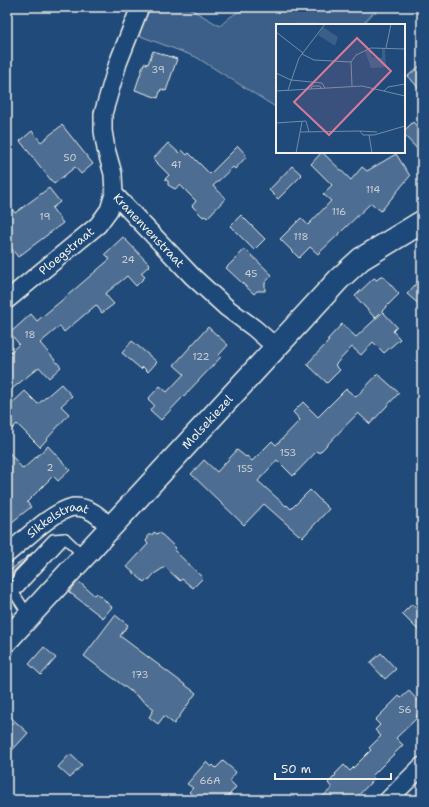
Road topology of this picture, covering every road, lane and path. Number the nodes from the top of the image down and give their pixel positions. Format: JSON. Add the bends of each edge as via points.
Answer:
{"nodes":[{"id":1,"x":140,"y":7,"type":"edge"},
{"id":2,"x":114,"y":194,"type":"junction"},
{"id":3,"x":422,"y":222,"type":"edge"},
{"id":4,"x":7,"y":300,"type":"edge"},
{"id":5,"x":276,"y":347,"type":"junction"},
{"id":6,"x":110,"y":528,"type":"junction"},
{"id":7,"x":7,"y":554,"type":"edge"},
{"id":8,"x":84,"y":556,"type":"junction"},
{"id":9,"x":29,"y":616,"type":"junction"},
{"id":10,"x":7,"y":640,"type":"edge"},
{"id":11,"x":422,"y":766,"type":"edge"},
{"id":12,"x":388,"y":800,"type":"edge"}],
"edges":[{"from":1,"to":2,"type":"street","name":"Kranenvenstraat","via":[[118,62],[103,114],[103,131],[113,174]]},
{"from":2,"to":4,"type":"street","name":"Ploegstraat","via":[[109,210],[98,225]]},
{"from":2,"to":5,"type":"street","name":"Kranenvenstraat","via":[[192,276]]},
{"from":3,"to":5,"type":"main road","name":"Molsekiezel","via":[[361,259]]},
{"from":5,"to":6,"type":"main road","name":"Molsekiezel"},
{"from":6,"to":7,"type":"street","name":"Sikkelstraat","via":[[88,510],[74,507],[47,521]]},
{"from":6,"to":8,"type":"main road","name":"Molsekiezel"},
{"from":8,"to":9,"type":"main road","name":"Molsekiezel"},
{"from":8,"to":9,"type":"lane","via":[[65,538],[53,539],[19,575],[14,593]]},
{"from":9,"to":10,"type":"main road","name":"Molsekiezel"},
{"from":11,"to":12,"type":"street"}]}
